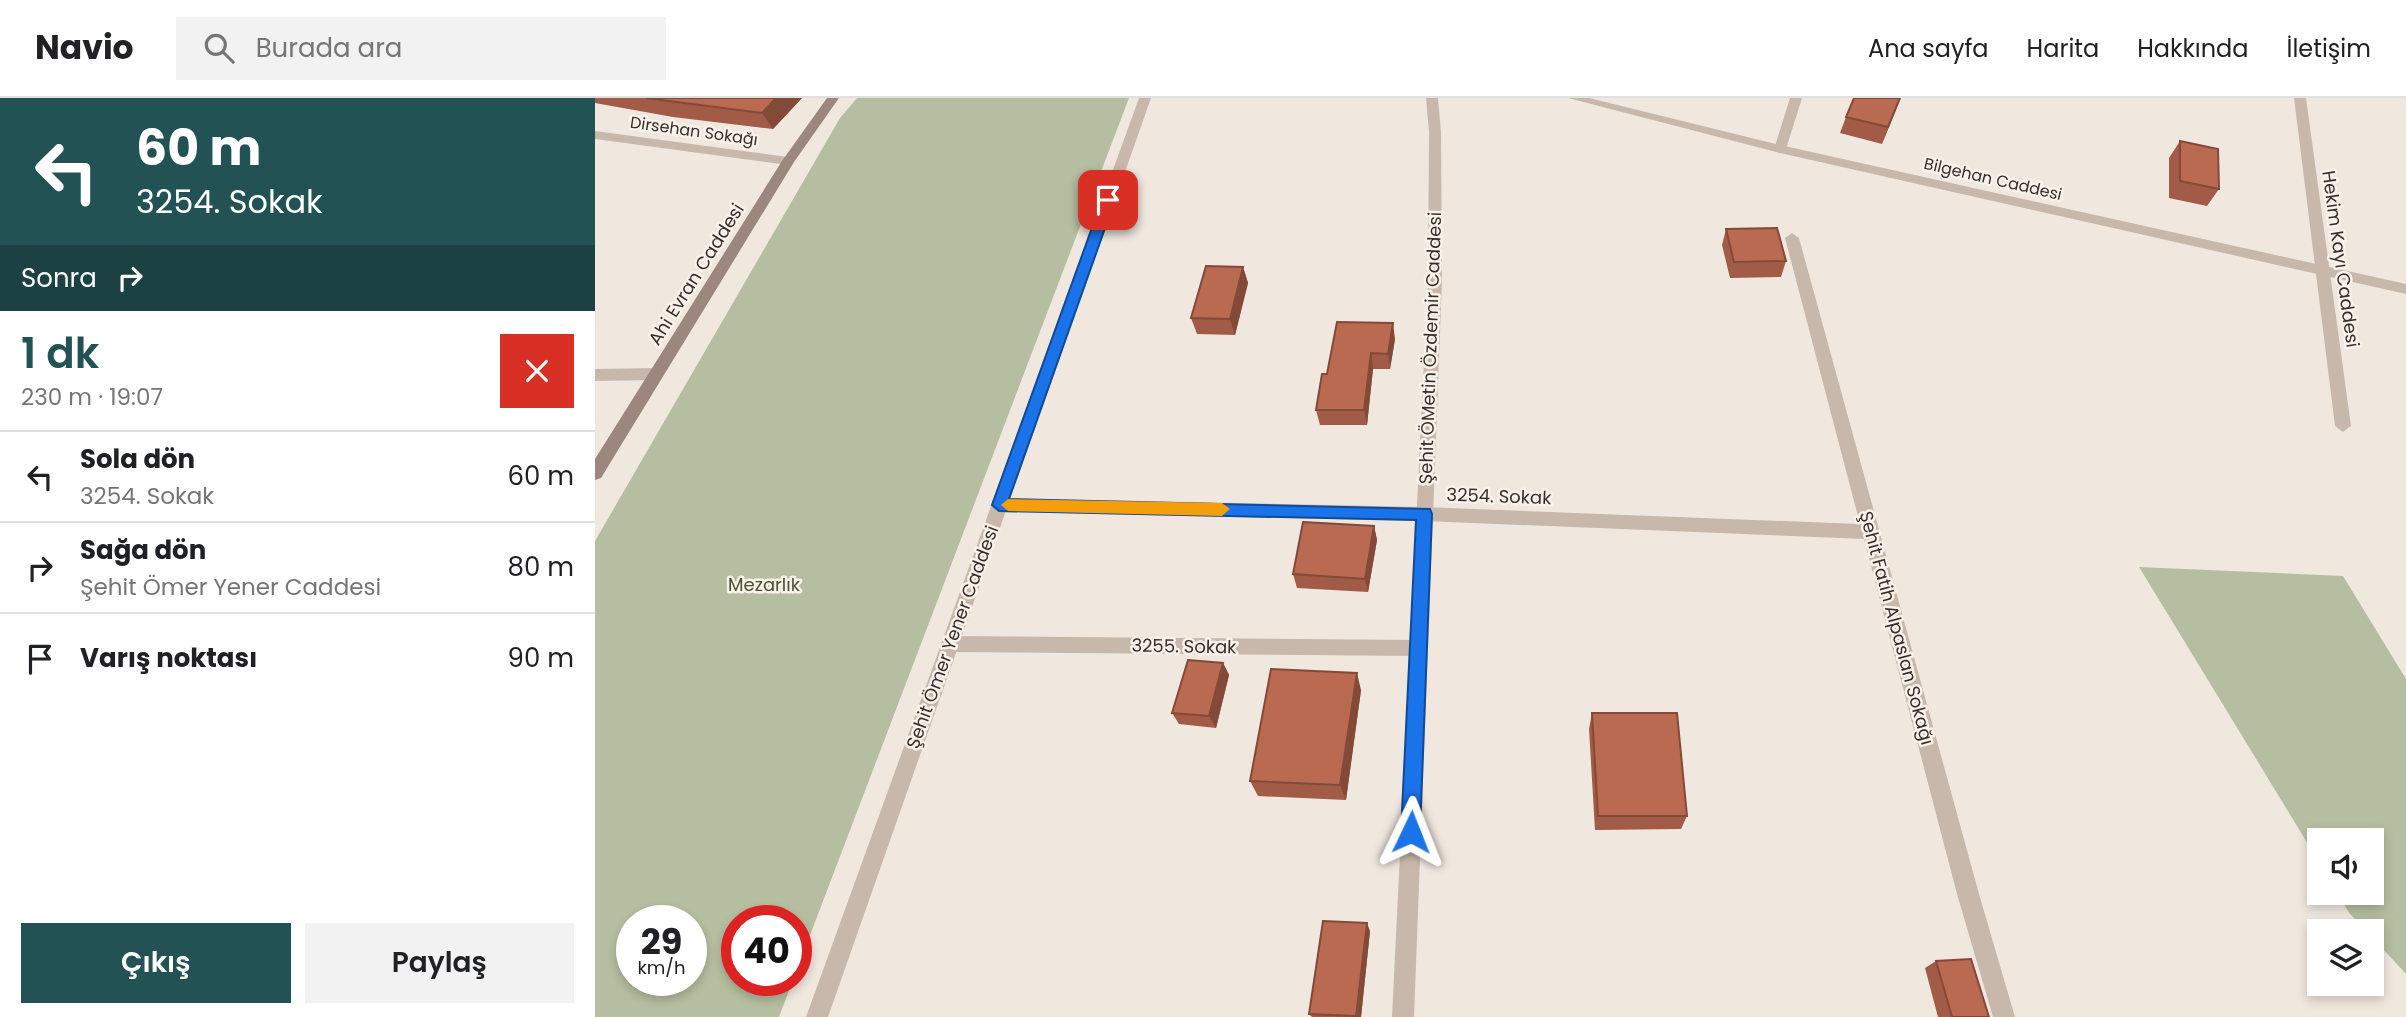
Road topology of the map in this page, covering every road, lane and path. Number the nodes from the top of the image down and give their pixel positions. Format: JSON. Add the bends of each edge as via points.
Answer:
{"nodes":[{"id":1,"x":833,"y":98,"type":"edge"},
{"id":2,"x":1145,"y":98,"type":"edge"},
{"id":3,"x":1432,"y":98,"type":"edge"},
{"id":4,"x":1574,"y":98,"type":"edge"},
{"id":5,"x":1795,"y":98,"type":"edge"},
{"id":6,"x":2300,"y":98,"type":"edge"},
{"id":7,"x":595,"y":135,"type":"edge"},
{"id":8,"x":1780,"y":149,"type":"junction"},
{"id":9,"x":788,"y":161,"type":"junction"},
{"id":10,"x":1792,"y":238,"type":"dead end"},
{"id":11,"x":2323,"y":272,"type":"junction"},
{"id":12,"x":2406,"y":289,"type":"edge"},
{"id":13,"x":656,"y":374,"type":"junction"},
{"id":14,"x":595,"y":375,"type":"edge"},
{"id":15,"x":2343,"y":426,"type":"dead end"},
{"id":16,"x":595,"y":473,"type":"edge"},
{"id":17,"x":999,"y":505,"type":"junction"},
{"id":18,"x":1424,"y":514,"type":"junction"},
{"id":19,"x":1871,"y":533,"type":"junction"},
{"id":20,"x":950,"y":644,"type":"junction"},
{"id":21,"x":1418,"y":648,"type":"junction"},
{"id":22,"x":817,"y":1017,"type":"edge"},
{"id":23,"x":1402,"y":1017,"type":"edge"},
{"id":24,"x":2004,"y":1017,"type":"edge"}],
"edges":[{"from":1,"to":9,"type":"main road","name":"Ahi Evran Caddesi"},
{"from":2,"to":17,"type":"street","name":"Şehit Ömer Yener Caddesi"},
{"from":3,"to":18,"type":"street","name":"Şehit ÖMetin Özdemir Caddesi","via":[[1435,280]]},
{"from":4,"to":8,"type":"street","name":"Bilgehan Caddesi"},
{"from":5,"to":8,"type":"street"},
{"from":6,"to":11,"type":"street","name":"Hekim Kayı Caddesi"},
{"from":7,"to":9,"type":"street","name":"Dirsehan Sokağı"},
{"from":8,"to":11,"type":"street","name":"Bilgehan Caddesi"},
{"from":9,"to":13,"type":"main road","name":"Ahi Evran Caddesi"},
{"from":10,"to":19,"type":"street","name":"Şehit Fatih Alpaslan Sokağı"},
{"from":11,"to":12,"type":"street","name":"Bilgehan Caddesi"},
{"from":11,"to":15,"type":"street","name":"Hekim Kayı Caddesi"},
{"from":13,"to":14,"type":"street"},
{"from":13,"to":16,"type":"main road","name":"Ahi Evran Caddesi"},
{"from":17,"to":18,"type":"street","name":"3254. Sokak"},
{"from":17,"to":20,"type":"street","name":"Şehit Ömer Yener Caddesi"},
{"from":18,"to":19,"type":"street","name":"3254. Sokak"},
{"from":18,"to":21,"type":"street","name":"Şehit ÖMetin Özdemir Caddesi"},
{"from":19,"to":24,"type":"street","name":"Şehit Fatih Alpaslan Sokağı"},
{"from":20,"to":21,"type":"street","name":"3255. Sokak"},
{"from":20,"to":22,"type":"street","name":"Şehit Ömer Yener Caddesi"},
{"from":21,"to":23,"type":"street","name":"Şehit ÖMetin Özdemir Caddesi"}]}
